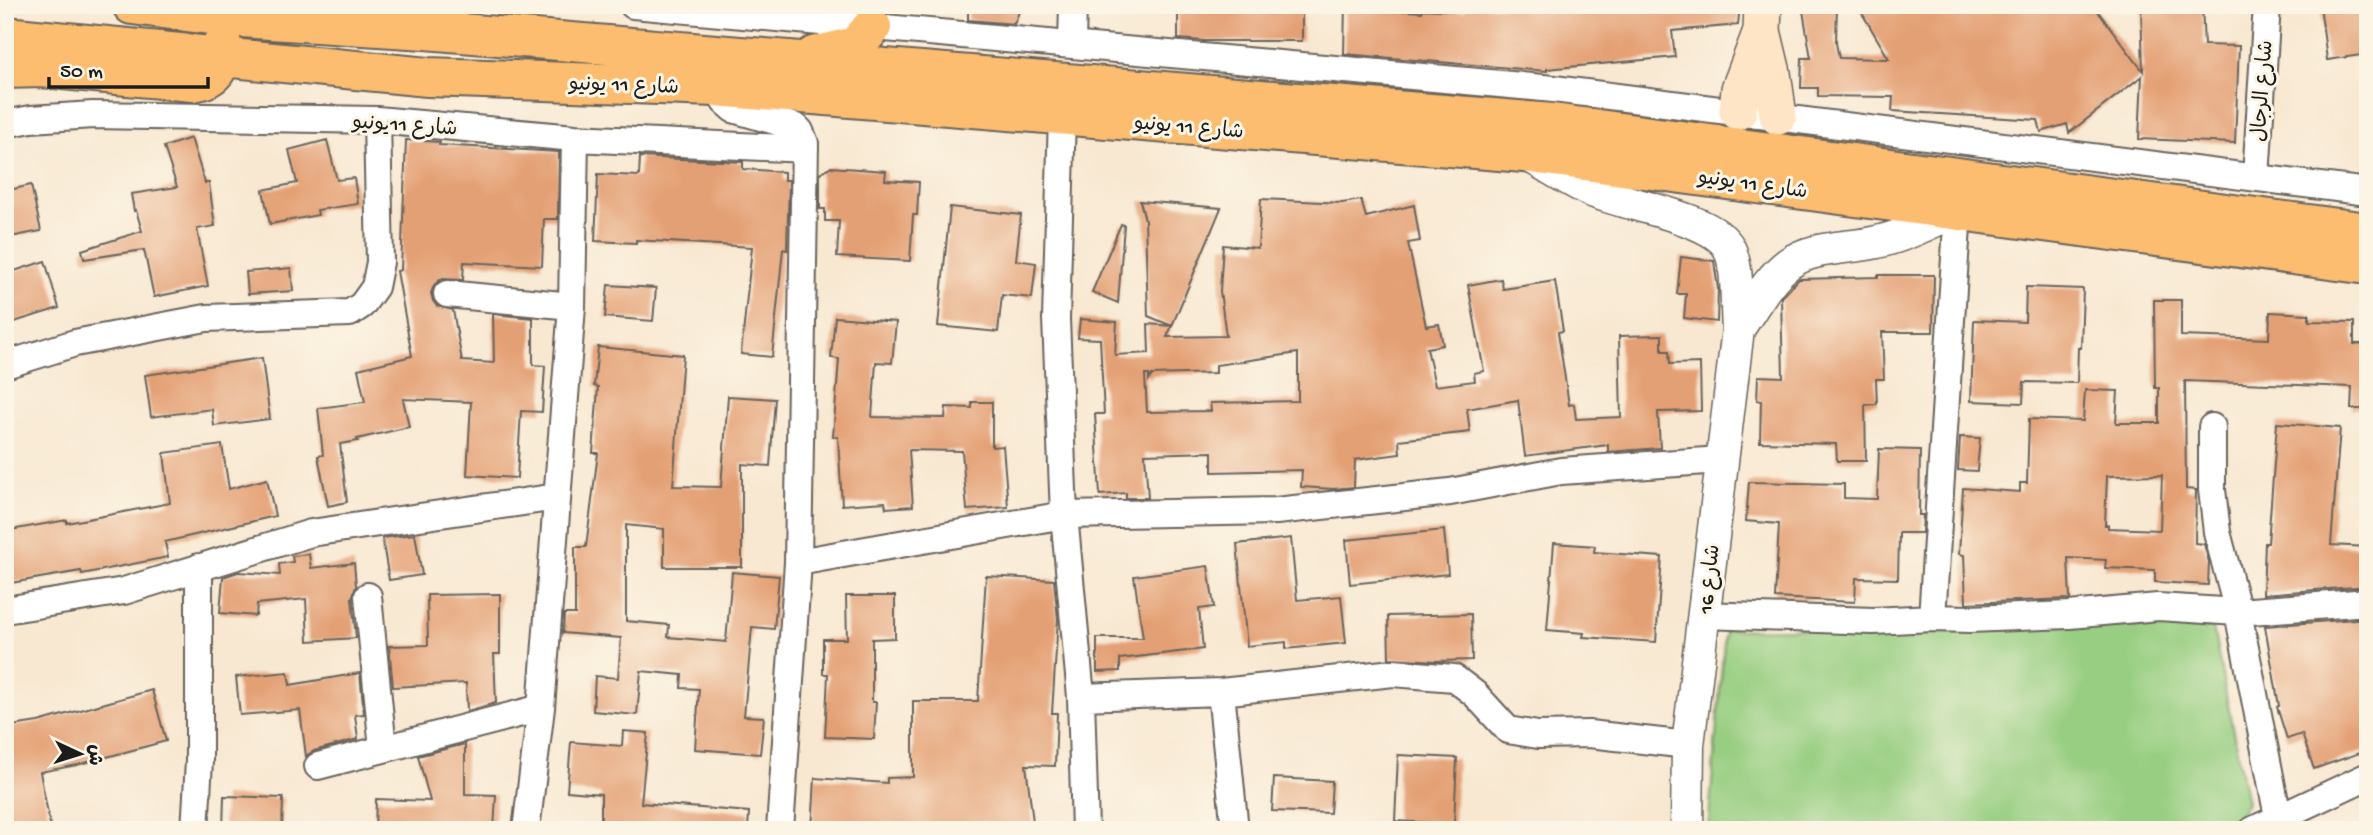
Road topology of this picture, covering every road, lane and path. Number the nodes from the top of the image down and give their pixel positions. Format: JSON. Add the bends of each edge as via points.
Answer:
{"nodes":[{"id":1,"x":132,"y":5,"type":"edge"},
{"id":2,"x":347,"y":5,"type":"edge"},
{"id":3,"x":633,"y":5,"type":"edge"},
{"id":4,"x":1073,"y":5,"type":"edge"},
{"id":5,"x":2267,"y":5,"type":"edge"},
{"id":6,"x":225,"y":11,"type":"edge"},
{"id":7,"x":1762,"y":18,"type":"edge"},
{"id":8,"x":872,"y":27,"type":"junction"},
{"id":9,"x":425,"y":30,"type":"junction"},
{"id":10,"x":5,"y":36,"type":"edge"},
{"id":11,"x":1072,"y":44,"type":"junction"},
{"id":12,"x":221,"y":57,"type":"junction"},
{"id":13,"x":794,"y":60,"type":"junction"},
{"id":14,"x":5,"y":69,"type":"edge"},
{"id":15,"x":716,"y":88,"type":"junction"},
{"id":16,"x":1738,"y":111,"type":"junction"},
{"id":17,"x":1062,"y":116,"type":"junction"},
{"id":18,"x":1778,"y":116,"type":"junction"},
{"id":19,"x":377,"y":120,"type":"junction"},
{"id":20,"x":5,"y":124,"type":"edge"},
{"id":21,"x":575,"y":138,"type":"junction"},
{"id":22,"x":804,"y":149,"type":"junction"},
{"id":23,"x":1524,"y":153,"type":"junction"},
{"id":24,"x":2256,"y":177,"type":"junction"},
{"id":25,"x":2368,"y":192,"type":"edge"},
{"id":26,"x":1958,"y":210,"type":"junction"},
{"id":27,"x":2368,"y":232,"type":"edge"},
{"id":28,"x":2368,"y":265,"type":"edge"},
{"id":29,"x":447,"y":294,"type":"dead end"},
{"id":30,"x":572,"y":306,"type":"junction"},
{"id":31,"x":1738,"y":329,"type":"junction"},
{"id":32,"x":5,"y":365,"type":"edge"},
{"id":33,"x":2212,"y":427,"type":"dead end"},
{"id":34,"x":1721,"y":460,"type":"junction"},
{"id":35,"x":557,"y":497,"type":"junction"},
{"id":36,"x":1064,"y":515,"type":"junction"},
{"id":37,"x":798,"y":562,"type":"junction"},
{"id":38,"x":199,"y":567,"type":"junction"},
{"id":39,"x":368,"y":596,"type":"dead end"},
{"id":40,"x":2368,"y":602,"type":"edge"},
{"id":41,"x":5,"y":610,"type":"edge"},
{"id":42,"x":2238,"y":612,"type":"junction"},
{"id":43,"x":1704,"y":615,"type":"junction"},
{"id":44,"x":1932,"y":618,"type":"junction"},
{"id":45,"x":1221,"y":692,"type":"junction"},
{"id":46,"x":1081,"y":697,"type":"junction"},
{"id":47,"x":541,"y":708,"type":"junction"},
{"id":48,"x":1688,"y":745,"type":"junction"},
{"id":49,"x":383,"y":749,"type":"junction"},
{"id":50,"x":318,"y":766,"type":"dead end"},
{"id":51,"x":2368,"y":776,"type":"edge"},
{"id":52,"x":2278,"y":817,"type":"junction"},
{"id":53,"x":195,"y":830,"type":"edge"},
{"id":54,"x":526,"y":830,"type":"edge"},
{"id":55,"x":780,"y":830,"type":"edge"},
{"id":56,"x":1085,"y":830,"type":"edge"},
{"id":57,"x":1235,"y":830,"type":"edge"},
{"id":58,"x":1687,"y":830,"type":"edge"},
{"id":59,"x":2253,"y":830,"type":"edge"}],
"edges":[{"from":1,"to":6,"type":"highway","name":"شارع 11 يونيو"},
{"from":2,"to":9,"type":"highway"},
{"from":3,"to":8,"type":"street"},
{"from":4,"to":11,"type":"street"},
{"from":5,"to":24,"type":"street","name":"شارع الرجال"},
{"from":6,"to":9,"type":"highway","name":"شارع 11 يونيو"},
{"from":6,"to":12,"type":"highway"},
{"from":7,"to":16,"type":"main road","via":[[1740,89]]},
{"from":7,"to":18,"type":"main road"},
{"from":8,"to":11,"type":"street"},
{"from":8,"to":13,"type":"highway","via":[[856,46]]},
{"from":9,"to":13,"type":"highway","name":"شارع 11 يونيو"},
{"from":10,"to":12,"type":"highway","name":"شارع 11 يونيو"},
{"from":11,"to":16,"type":"street"},
{"from":12,"to":14,"type":"highway","via":[[213,74],[193,82]]},
{"from":12,"to":15,"type":"highway","name":"شارع 11 يونيو","via":[[428,77]]},
{"from":13,"to":27,"type":"highway","name":"شارع 11 يونيو","via":[[1553,123]]},
{"from":15,"to":17,"type":"highway","name":"شارع 11 يونيو"},
{"from":15,"to":22,"type":"street","via":[[733,109],[796,127],[803,136]]},
{"from":16,"to":18,"type":"street"},
{"from":17,"to":23,"type":"highway","name":"شارع 11 يونيو"},
{"from":17,"to":36,"type":"street","via":[[1056,319]]},
{"from":18,"to":24,"type":"street"},
{"from":19,"to":20,"type":"street","name":"شارع 11يونيو","via":[[93,116]]},
{"from":19,"to":21,"type":"street","name":"شارع 11يونيو"},
{"from":19,"to":32,"type":"street","via":[[380,261],[375,287],[350,313],[205,318],[75,343]]},
{"from":21,"to":22,"type":"street","name":"شارع 11يونيو"},
{"from":21,"to":30,"type":"street"},
{"from":22,"to":37,"type":"street"},
{"from":23,"to":26,"type":"highway","name":"شارع 11 يونيو"},
{"from":23,"to":31,"type":"street","name":"شارع 16","via":[[1591,190],[1697,223],[1717,236],[1734,261]]},
{"from":24,"to":25,"type":"street"},
{"from":26,"to":28,"type":"highway","name":"شارع 11 يونيو"},
{"from":26,"to":31,"type":"street","via":[[1904,234],[1803,256],[1775,278]]},
{"from":26,"to":44,"type":"street"},
{"from":29,"to":30,"type":"street"},
{"from":30,"to":35,"type":"street"},
{"from":31,"to":34,"type":"street","name":"شارع 16"},
{"from":33,"to":42,"type":"street","via":[[2217,533]]},
{"from":34,"to":36,"type":"street","via":[[1561,471],[1450,492],[1276,511]]},
{"from":34,"to":43,"type":"street","name":"شارع 16"},
{"from":35,"to":38,"type":"street","via":[[310,533]]},
{"from":35,"to":47,"type":"street"},
{"from":36,"to":37,"type":"street"},
{"from":36,"to":46,"type":"street"},
{"from":37,"to":55,"type":"street"},
{"from":38,"to":41,"type":"street","via":[[124,591]]},
{"from":38,"to":53,"type":"street"},
{"from":39,"to":49,"type":"street"},
{"from":40,"to":42,"type":"street"},
{"from":42,"to":44,"type":"street","via":[[2158,607],[1970,620]]},
{"from":42,"to":52,"type":"street"},
{"from":43,"to":44,"type":"street","via":[[1873,621]]},
{"from":43,"to":48,"type":"street","name":"شارع 16"},
{"from":45,"to":46,"type":"street"},
{"from":45,"to":48,"type":"street","via":[[1393,673],[1454,678],[1508,730]]},
{"from":45,"to":57,"type":"street"},
{"from":46,"to":56,"type":"street"},
{"from":47,"to":49,"type":"street"},
{"from":47,"to":54,"type":"street"},
{"from":48,"to":58,"type":"street","name":"شارع 16"},
{"from":49,"to":50,"type":"street"},
{"from":51,"to":52,"type":"street"},
{"from":52,"to":59,"type":"street"}]}
